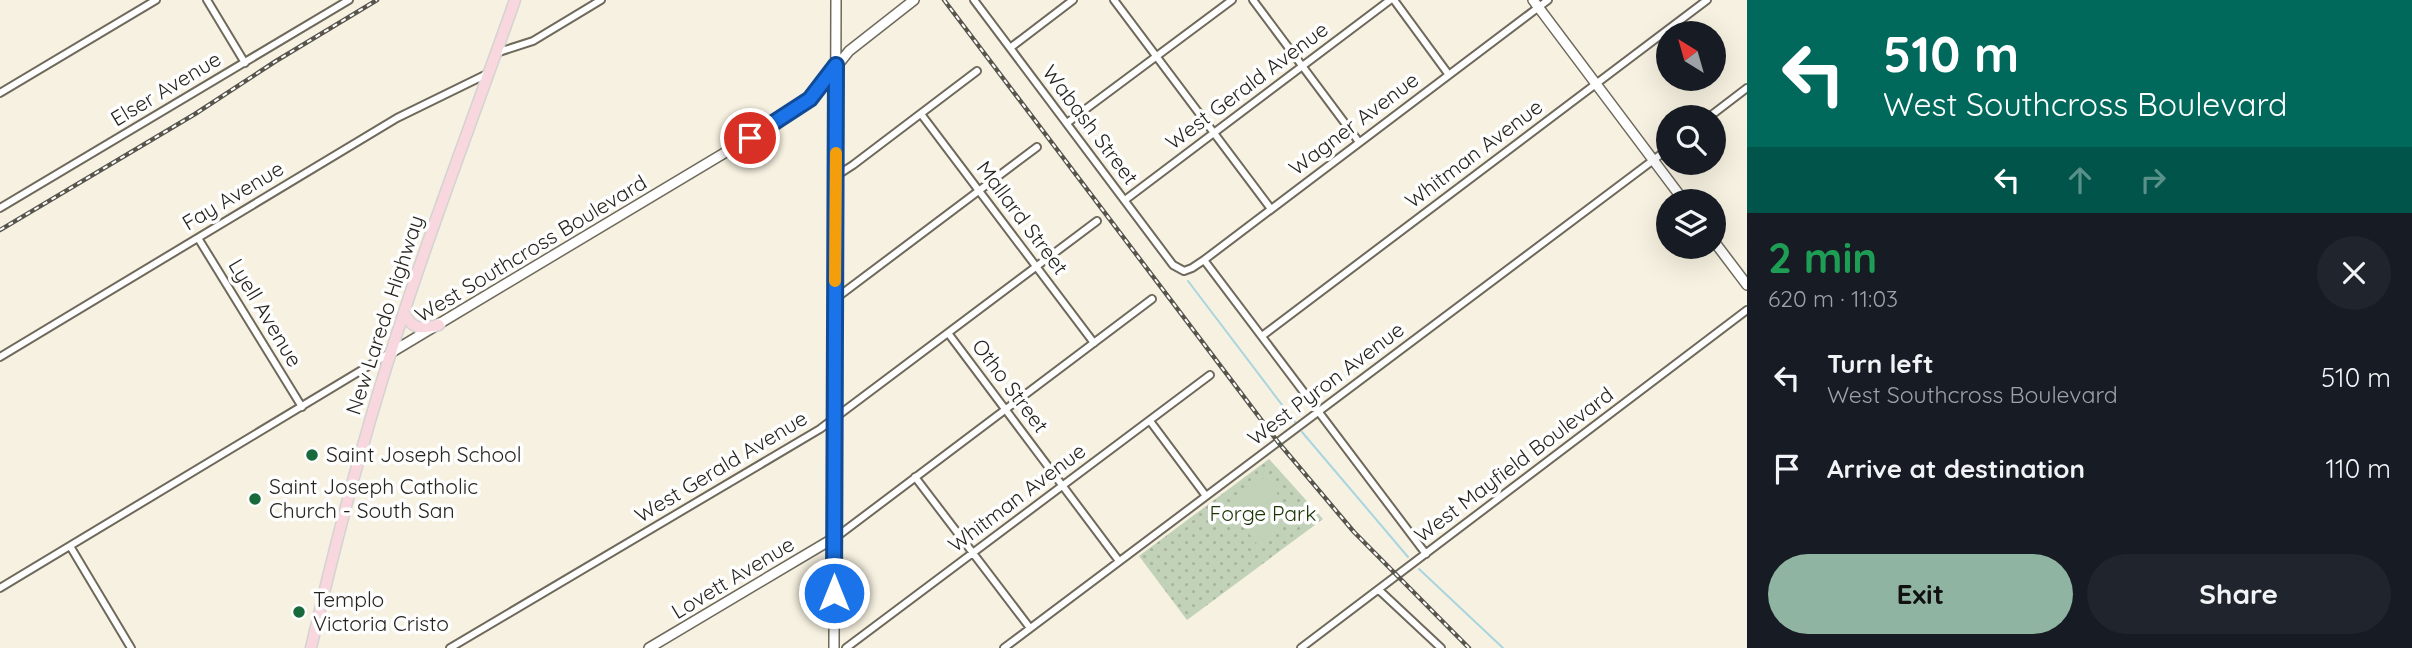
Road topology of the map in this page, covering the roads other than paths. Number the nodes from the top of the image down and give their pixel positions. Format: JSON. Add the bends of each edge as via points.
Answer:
{"nodes":[{"id":1,"x":156,"y":0,"type":"edge"},
{"id":2,"x":207,"y":0,"type":"edge"},
{"id":3,"x":349,"y":0,"type":"edge"},
{"id":4,"x":515,"y":0,"type":"edge"},
{"id":5,"x":601,"y":0,"type":"edge"},
{"id":6,"x":836,"y":0,"type":"edge"},
{"id":7,"x":914,"y":0,"type":"edge"},
{"id":8,"x":974,"y":0,"type":"edge"},
{"id":9,"x":1073,"y":0,"type":"edge"},
{"id":10,"x":1114,"y":0,"type":"edge"},
{"id":11,"x":1232,"y":0,"type":"edge"},
{"id":12,"x":1253,"y":0,"type":"edge"},
{"id":13,"x":1392,"y":0,"type":"edge"},
{"id":14,"x":1548,"y":0,"type":"edge"},
{"id":15,"x":1707,"y":0,"type":"edge"},
{"id":16,"x":1535,"y":4,"type":"edge"},
{"id":17,"x":1010,"y":48,"type":"junction"},
{"id":18,"x":496,"y":53,"type":"junction"},
{"id":19,"x":1156,"y":57,"type":"junction"},
{"id":20,"x":244,"y":63,"type":"junction"},
{"id":21,"x":836,"y":65,"type":"junction"},
{"id":22,"x":1303,"y":66,"type":"junction"},
{"id":23,"x":977,"y":71,"type":"dead end"},
{"id":24,"x":489,"y":73,"type":"junction"},
{"id":25,"x":1449,"y":75,"type":"junction"},
{"id":26,"x":1596,"y":84,"type":"junction"},
{"id":27,"x":1747,"y":88,"type":"edge"},
{"id":28,"x":0,"y":93,"type":"edge"},
{"id":29,"x":1725,"y":105,"type":"edge"},
{"id":30,"x":921,"y":114,"type":"junction"},
{"id":31,"x":1067,"y":123,"type":"junction"},
{"id":32,"x":1214,"y":133,"type":"junction"},
{"id":33,"x":1359,"y":142,"type":"junction"},
{"id":34,"x":1037,"y":147,"type":"dead end"},
{"id":35,"x":1656,"y":158,"type":"edge"},
{"id":36,"x":1653,"y":160,"type":"junction"},
{"id":37,"x":836,"y":176,"type":"junction"},
{"id":38,"x":1675,"y":189,"type":"edge"},
{"id":39,"x":979,"y":190,"type":"junction"},
{"id":40,"x":1125,"y":200,"type":"junction"},
{"id":41,"x":0,"y":208,"type":"edge"},
{"id":42,"x":1271,"y":209,"type":"junction"},
{"id":43,"x":1097,"y":221,"type":"dead end"},
{"id":44,"x":198,"y":237,"type":"junction"},
{"id":45,"x":1726,"y":257,"type":"edge"},
{"id":46,"x":1204,"y":260,"type":"junction"},
{"id":47,"x":1037,"y":267,"type":"junction"},
{"id":48,"x":1180,"y":271,"type":"joint"},
{"id":49,"x":1747,"y":285,"type":"edge"},
{"id":50,"x":835,"y":299,"type":"junction"},
{"id":51,"x":1152,"y":299,"type":"dead end"},
{"id":52,"x":1747,"y":310,"type":"edge"},
{"id":53,"x":405,"y":314,"type":"junction"},
{"id":54,"x":439,"y":325,"type":"junction"},
{"id":55,"x":948,"y":333,"type":"junction"},
{"id":56,"x":1262,"y":336,"type":"junction"},
{"id":57,"x":1094,"y":343,"type":"junction"},
{"id":58,"x":392,"y":352,"type":"junction"},
{"id":59,"x":0,"y":357,"type":"edge"},
{"id":60,"x":1210,"y":375,"type":"dead end"},
{"id":61,"x":302,"y":407,"type":"junction"},
{"id":62,"x":1005,"y":409,"type":"junction"},
{"id":63,"x":1318,"y":411,"type":"junction"},
{"id":64,"x":835,"y":418,"type":"junction"},
{"id":65,"x":1150,"y":421,"type":"junction"},
{"id":66,"x":915,"y":477,"type":"junction"},
{"id":67,"x":1063,"y":486,"type":"junction"},
{"id":68,"x":1206,"y":496,"type":"junction"},
{"id":69,"x":834,"y":538,"type":"junction"},
{"id":70,"x":70,"y":546,"type":"junction"},
{"id":71,"x":974,"y":553,"type":"junction"},
{"id":72,"x":1426,"y":554,"type":"junction"},
{"id":73,"x":1119,"y":561,"type":"junction"},
{"id":74,"x":0,"y":588,"type":"edge"},
{"id":75,"x":1379,"y":590,"type":"junction"},
{"id":76,"x":1030,"y":628,"type":"junction"},
{"id":77,"x":131,"y":648,"type":"edge"},
{"id":78,"x":311,"y":648,"type":"edge"},
{"id":79,"x":450,"y":648,"type":"edge"},
{"id":80,"x":649,"y":648,"type":"edge"},
{"id":81,"x":834,"y":648,"type":"edge"},
{"id":82,"x":846,"y":648,"type":"edge"},
{"id":83,"x":1004,"y":648,"type":"edge"},
{"id":84,"x":1301,"y":648,"type":"edge"},
{"id":85,"x":1441,"y":648,"type":"edge"}],
"edges":[{"from":1,"to":28,"type":"street"},
{"from":2,"to":20,"type":"street"},
{"from":3,"to":20,"type":"street","name":"Elser Avenue"},
{"from":4,"to":18,"type":"main road","name":"New Laredo Highway"},
{"from":5,"to":18,"type":"street","via":[[533,41]]},
{"from":6,"to":21,"type":"main road"},
{"from":7,"to":21,"type":"main road","name":"West Southcross Boulevard","via":[[864,37]]},
{"from":8,"to":17,"type":"street","name":"Wabash Street"},
{"from":9,"to":17,"type":"street"},
{"from":10,"to":19,"type":"street"},
{"from":11,"to":19,"type":"street"},
{"from":12,"to":22,"type":"street"},
{"from":13,"to":22,"type":"street","name":"West Gerald Avenue"},
{"from":13,"to":25,"type":"street"},
{"from":14,"to":16,"type":"street","name":"Wagner Avenue"},
{"from":15,"to":26,"type":"street","name":"Whitman Avenue"},
{"from":16,"to":25,"type":"street","name":"Wagner Avenue"},
{"from":16,"to":26,"type":"main road"},
{"from":17,"to":31,"type":"street","name":"Wabash Street"},
{"from":18,"to":24,"type":"main road","name":"New Laredo Highway"},
{"from":19,"to":31,"type":"street"},
{"from":19,"to":32,"type":"street"},
{"from":20,"to":41,"type":"street","name":"Elser Avenue"},
{"from":21,"to":37,"type":"main road"},
{"from":21,"to":54,"type":"main road","name":"West Southcross Boulevard","via":[[810,99],[788,116]]},
{"from":22,"to":32,"type":"street","name":"West Gerald Avenue"},
{"from":22,"to":33,"type":"street"},
{"from":23,"to":30,"type":"street"},
{"from":24,"to":44,"type":"street","name":"Fay Avenue","via":[[397,118]]},
{"from":24,"to":53,"type":"main road","name":"New Laredo Highway"},
{"from":25,"to":33,"type":"street","name":"Wagner Avenue"},
{"from":26,"to":36,"type":"main road"},
{"from":26,"to":56,"type":"street","name":"Whitman Avenue"},
{"from":27,"to":29,"type":"street"},
{"from":30,"to":37,"type":"street"},
{"from":30,"to":39,"type":"street","name":"Mallard Street"},
{"from":31,"to":40,"type":"street","name":"Wabash Street"},
{"from":32,"to":40,"type":"street","name":"West Gerald Avenue"},
{"from":32,"to":42,"type":"street"},
{"from":33,"to":42,"type":"street","name":"Wagner Avenue"},
{"from":34,"to":39,"type":"street"},
{"from":35,"to":36,"type":"street","name":"West Pyron Avenue"},
{"from":36,"to":38,"type":"main road"},
{"from":36,"to":63,"type":"street","name":"West Pyron Avenue"},
{"from":37,"to":50,"type":"main road"},
{"from":39,"to":47,"type":"street","name":"Mallard Street"},
{"from":39,"to":50,"type":"street"},
{"from":40,"to":48,"type":"street","name":"Wabash Street"},
{"from":42,"to":46,"type":"street","name":"Wagner Avenue"},
{"from":43,"to":47,"type":"street","name":"West Gerald Avenue"},
{"from":44,"to":59,"type":"street","name":"Fay Avenue"},
{"from":44,"to":61,"type":"street","name":"Lyell Avenue"},
{"from":45,"to":49,"type":"main road"},
{"from":46,"to":48,"type":"street","name":"Wagner Avenue"},
{"from":46,"to":56,"type":"street"},
{"from":47,"to":55,"type":"street","name":"West Gerald Avenue"},
{"from":47,"to":57,"type":"street","name":"Mallard Street"},
{"from":50,"to":64,"type":"main road"},
{"from":51,"to":57,"type":"street"},
{"from":52,"to":72,"type":"street","name":"West Mayfield Boulevard"},
{"from":53,"to":54,"type":"main road","via":[[416,328]]},
{"from":53,"to":58,"type":"main road","name":"New Laredo Highway"},
{"from":54,"to":58,"type":"main road","name":"West Southcross Boulevard"},
{"from":55,"to":62,"type":"street","name":"Otho Street"},
{"from":55,"to":64,"type":"street","name":"West Gerald Avenue"},
{"from":56,"to":63,"type":"street"},
{"from":57,"to":62,"type":"street"},
{"from":58,"to":61,"type":"street","name":"West Southcross Boulevard"},
{"from":58,"to":78,"type":"main road","name":"New Laredo Highway","via":[[359,459]]},
{"from":60,"to":65,"type":"street","name":"Whitman Avenue"},
{"from":61,"to":70,"type":"street","name":"West Southcross Boulevard"},
{"from":62,"to":66,"type":"street"},
{"from":62,"to":67,"type":"street","name":"Otho Street"},
{"from":63,"to":68,"type":"street","name":"West Pyron Avenue"},
{"from":63,"to":72,"type":"street"},
{"from":64,"to":69,"type":"main road"},
{"from":64,"to":79,"type":"street","name":"West Gerald Avenue"},
{"from":65,"to":67,"type":"street","name":"Whitman Avenue"},
{"from":65,"to":68,"type":"street"},
{"from":66,"to":69,"type":"street"},
{"from":66,"to":71,"type":"street"},
{"from":67,"to":71,"type":"street","name":"Whitman Avenue"},
{"from":67,"to":73,"type":"street","name":"Otho Street"},
{"from":68,"to":73,"type":"street","name":"West Pyron Avenue"},
{"from":69,"to":80,"type":"main road","name":"Lovett Avenue"},
{"from":69,"to":81,"type":"main road"},
{"from":70,"to":74,"type":"street","name":"West Southcross Boulevard"},
{"from":70,"to":77,"type":"street"},
{"from":71,"to":76,"type":"street"},
{"from":71,"to":82,"type":"street","name":"Whitman Avenue"},
{"from":72,"to":75,"type":"street","name":"West Mayfield Boulevard"},
{"from":73,"to":76,"type":"street","name":"West Pyron Avenue"},
{"from":75,"to":84,"type":"street","name":"West Mayfield Boulevard"},
{"from":75,"to":85,"type":"street"},
{"from":76,"to":83,"type":"street","name":"West Pyron Avenue"}]}
